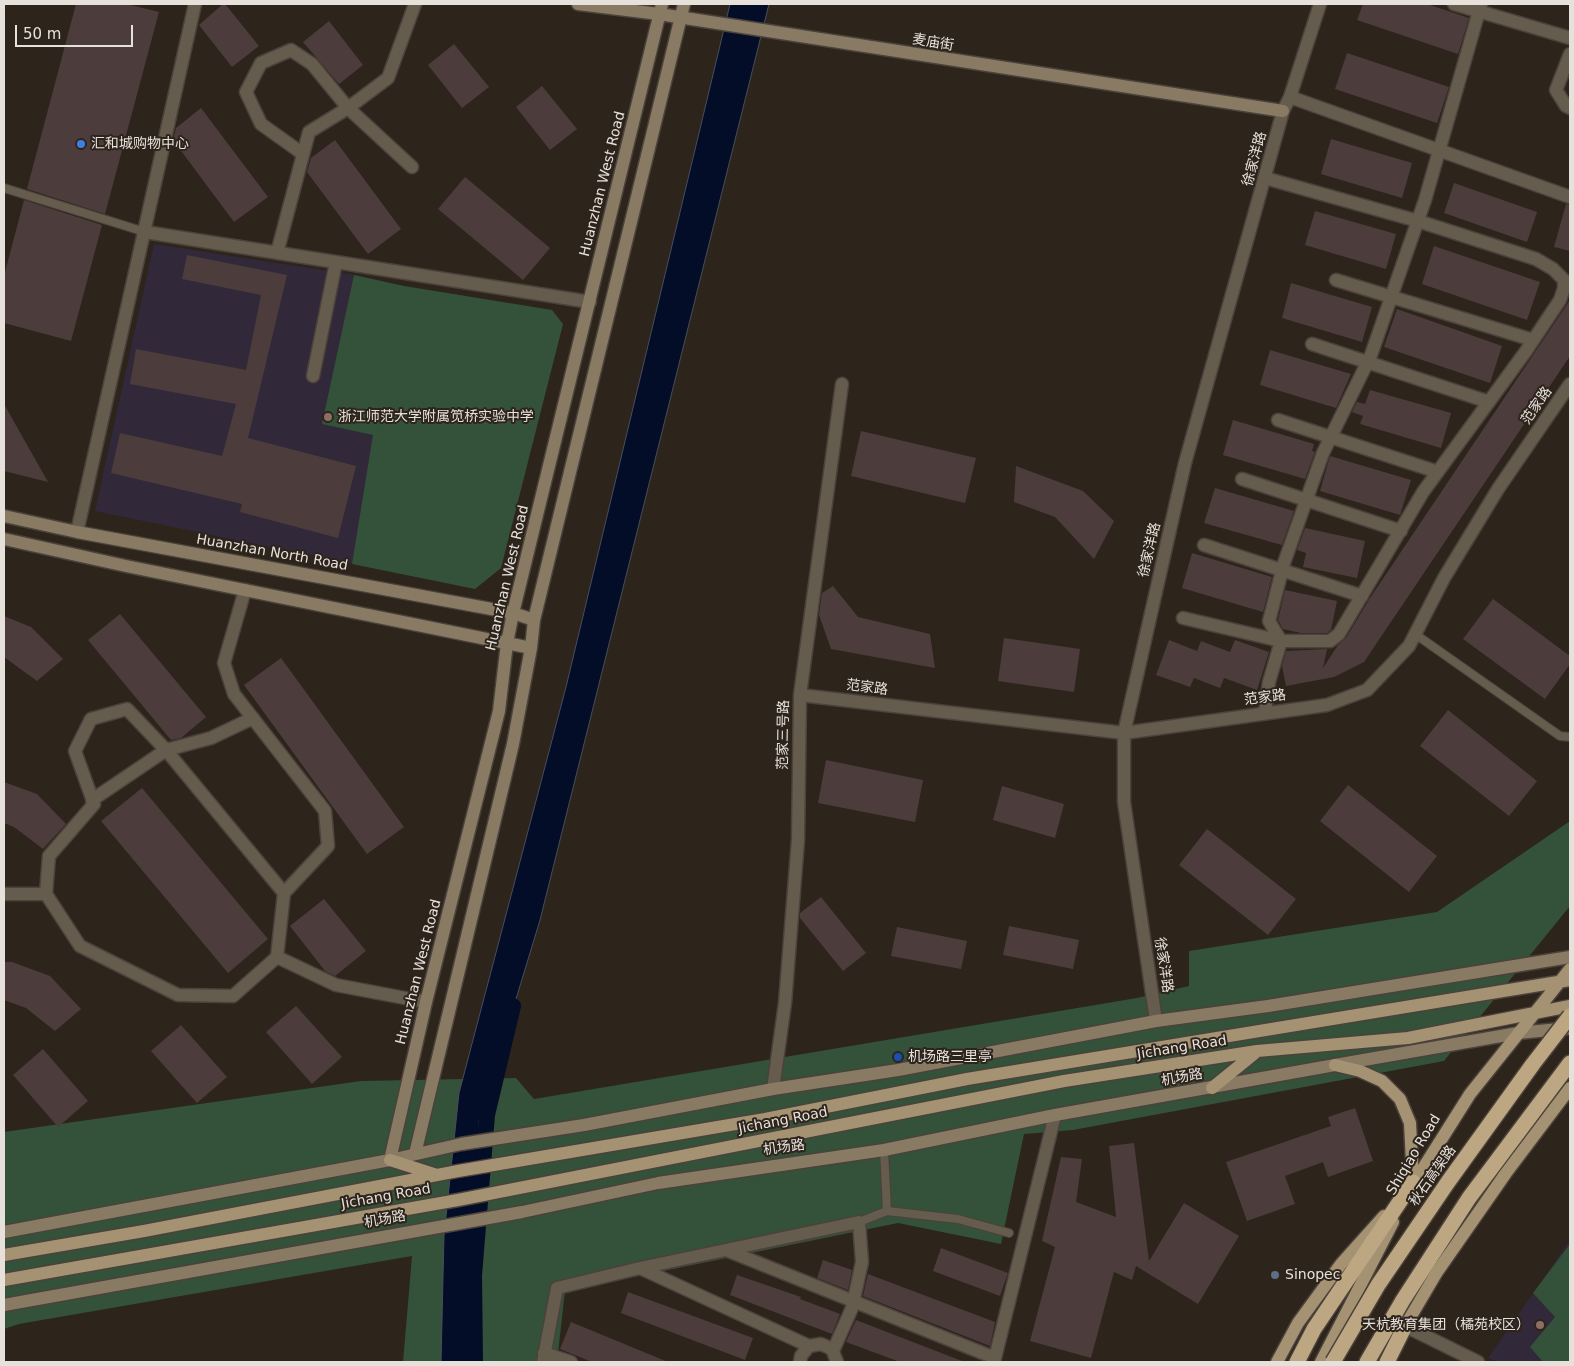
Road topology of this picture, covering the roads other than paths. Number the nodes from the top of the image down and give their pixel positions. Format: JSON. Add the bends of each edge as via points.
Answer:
{"nodes":[{"id":1,"x":195,"y":4,"type":"edge"},
{"id":2,"x":415,"y":4,"type":"edge"},
{"id":3,"x":578,"y":4,"type":"edge"},
{"id":4,"x":684,"y":4,"type":"edge"},
{"id":5,"x":1320,"y":4,"type":"edge"},
{"id":6,"x":1454,"y":4,"type":"edge"},
{"id":7,"x":1480,"y":7,"type":"edge"},
{"id":8,"x":661,"y":9,"type":"edge"},
{"id":9,"x":680,"y":18,"type":"junction"},
{"id":10,"x":1570,"y":38,"type":"edge"},
{"id":11,"x":1570,"y":54,"type":"edge"},
{"id":12,"x":1290,"y":96,"type":"junction"},
{"id":13,"x":348,"y":108,"type":"junction"},
{"id":14,"x":1570,"y":108,"type":"edge"},
{"id":15,"x":1283,"y":111,"type":"junction"},
{"id":16,"x":1439,"y":150,"type":"junction"},
{"id":17,"x":303,"y":154,"type":"junction"},
{"id":18,"x":412,"y":167,"type":"dead end"},
{"id":19,"x":1266,"y":178,"type":"junction"},
{"id":20,"x":4,"y":188,"type":"edge"},
{"id":21,"x":1570,"y":197,"type":"edge"},
{"id":22,"x":1418,"y":221,"type":"junction"},
{"id":23,"x":145,"y":232,"type":"junction"},
{"id":24,"x":277,"y":253,"type":"junction"},
{"id":25,"x":336,"y":262,"type":"junction"},
{"id":26,"x":1336,"y":280,"type":"dead end"},
{"id":27,"x":1391,"y":297,"type":"junction"},
{"id":28,"x":590,"y":302,"type":"junction"},
{"id":29,"x":1533,"y":340,"type":"junction"},
{"id":30,"x":1312,"y":344,"type":"dead end"},
{"id":31,"x":1368,"y":362,"type":"junction"},
{"id":32,"x":314,"y":376,"type":"dead end"},
{"id":33,"x":842,"y":384,"type":"dead end"},
{"id":34,"x":1570,"y":384,"type":"edge"},
{"id":35,"x":1489,"y":402,"type":"junction"},
{"id":36,"x":1278,"y":420,"type":"dead end"},
{"id":37,"x":1331,"y":437,"type":"junction"},
{"id":38,"x":1438,"y":472,"type":"junction"},
{"id":39,"x":1242,"y":479,"type":"dead end"},
{"id":40,"x":1306,"y":500,"type":"junction"},
{"id":41,"x":4,"y":516,"type":"edge"},
{"id":42,"x":1400,"y":531,"type":"junction"},
{"id":43,"x":78,"y":532,"type":"junction"},
{"id":44,"x":4,"y":539,"type":"edge"},
{"id":45,"x":1204,"y":545,"type":"dead end"},
{"id":46,"x":1282,"y":570,"type":"junction"},
{"id":47,"x":245,"y":590,"type":"junction"},
{"id":48,"x":1362,"y":596,"type":"junction"},
{"id":49,"x":513,"y":613,"type":"junction"},
{"id":50,"x":1183,"y":618,"type":"dead end"},
{"id":51,"x":534,"y":620,"type":"junction"},
{"id":52,"x":1415,"y":634,"type":"junction"},
{"id":53,"x":1281,"y":641,"type":"junction"},
{"id":54,"x":507,"y":643,"type":"junction"},
{"id":55,"x":531,"y":648,"type":"junction"},
{"id":56,"x":800,"y":695,"type":"junction"},
{"id":57,"x":1265,"y":712,"type":"junction"},
{"id":58,"x":253,"y":718,"type":"junction"},
{"id":59,"x":1124,"y":733,"type":"junction"},
{"id":60,"x":1570,"y":737,"type":"edge"},
{"id":61,"x":166,"y":750,"type":"junction"},
{"id":62,"x":92,"y":800,"type":"junction"},
{"id":63,"x":284,"y":893,"type":"junction"},
{"id":64,"x":4,"y":894,"type":"edge"},
{"id":65,"x":46,"y":894,"type":"junction"},
{"id":66,"x":277,"y":957,"type":"junction"},
{"id":67,"x":1570,"y":957,"type":"edge"},
{"id":68,"x":1570,"y":969,"type":"edge"},
{"id":69,"x":1565,"y":980,"type":"edge"},
{"id":70,"x":426,"y":1002,"type":"junction"},
{"id":71,"x":1570,"y":1006,"type":"edge"},
{"id":72,"x":1534,"y":1013,"type":"junction"},
{"id":73,"x":1570,"y":1016,"type":"edge"},
{"id":74,"x":1156,"y":1021,"type":"junction"},
{"id":75,"x":1570,"y":1028,"type":"edge"},
{"id":76,"x":1518,"y":1033,"type":"junction"},
{"id":77,"x":1257,"y":1052,"type":"junction"},
{"id":78,"x":1570,"y":1063,"type":"edge"},
{"id":79,"x":1335,"y":1065,"type":"junction"},
{"id":80,"x":1212,"y":1088,"type":"junction"},
{"id":81,"x":1570,"y":1088,"type":"edge"},
{"id":82,"x":773,"y":1089,"type":"junction"},
{"id":83,"x":1055,"y":1115,"type":"junction"},
{"id":84,"x":884,"y":1150,"type":"junction"},
{"id":85,"x":415,"y":1154,"type":"junction"},
{"id":86,"x":390,"y":1160,"type":"junction"},
{"id":87,"x":439,"y":1176,"type":"junction"},
{"id":88,"x":1413,"y":1182,"type":"junction"},
{"id":89,"x":887,"y":1211,"type":"junction"},
{"id":90,"x":859,"y":1222,"type":"junction"},
{"id":91,"x":4,"y":1232,"type":"edge"},
{"id":92,"x":1008,"y":1233,"type":"dead end"},
{"id":93,"x":726,"y":1250,"type":"junction"},
{"id":94,"x":4,"y":1254,"type":"edge"},
{"id":95,"x":640,"y":1268,"type":"junction"},
{"id":96,"x":4,"y":1280,"type":"edge"},
{"id":97,"x":853,"y":1301,"type":"junction"},
{"id":98,"x":4,"y":1305,"type":"edge"},
{"id":99,"x":1404,"y":1326,"type":"junction"},
{"id":100,"x":809,"y":1346,"type":"junction"},
{"id":101,"x":544,"y":1358,"type":"edge"},
{"id":102,"x":838,"y":1359,"type":"edge"},
{"id":103,"x":994,"y":1360,"type":"edge"},
{"id":104,"x":571,"y":1362,"type":"edge"},
{"id":105,"x":800,"y":1362,"type":"edge"},
{"id":106,"x":1277,"y":1362,"type":"edge"},
{"id":107,"x":1297,"y":1362,"type":"edge"},
{"id":108,"x":1320,"y":1362,"type":"edge"},
{"id":109,"x":1333,"y":1362,"type":"edge"},
{"id":110,"x":1366,"y":1362,"type":"edge"},
{"id":111,"x":1386,"y":1362,"type":"edge"},
{"id":112,"x":1478,"y":1362,"type":"edge"}],
"edges":[{"from":1,"to":23,"type":"street"},
{"from":2,"to":13,"type":"street","via":[[388,78]]},
{"from":3,"to":8,"type":"main road","name":"麦庙街"},
{"from":4,"to":9,"type":"main road"},
{"from":5,"to":12,"type":"street","name":"徐家洋路"},
{"from":6,"to":7,"type":"street"},
{"from":7,"to":10,"type":"street"},
{"from":7,"to":16,"type":"street"},
{"from":8,"to":9,"type":"main road","name":"麦庙街"},
{"from":8,"to":28,"type":"main road","name":"Huanzhan West Road"},
{"from":9,"to":15,"type":"main road","name":"麦庙街"},
{"from":9,"to":51,"type":"main road"},
{"from":11,"to":14,"type":"street","via":[[1556,90]]},
{"from":12,"to":15,"type":"street","name":"徐家洋路"},
{"from":12,"to":16,"type":"street"},
{"from":13,"to":17,"type":"street","via":[[309,132]]},
{"from":13,"to":17,"type":"street","via":[[312,64],[291,50],[261,63],[246,92],[260,124]]},
{"from":13,"to":18,"type":"street"},
{"from":15,"to":19,"type":"street","name":"徐家洋路"},
{"from":16,"to":21,"type":"street"},
{"from":16,"to":22,"type":"street"},
{"from":17,"to":24,"type":"street"},
{"from":19,"to":22,"type":"street"},
{"from":19,"to":59,"type":"street","name":"徐家洋路","via":[[1184,463]]},
{"from":20,"to":23,"type":"lane"},
{"from":22,"to":27,"type":"street"},
{"from":22,"to":29,"type":"street","via":[[1536,260],[1553,269],[1564,280],[1560,300]]},
{"from":23,"to":24,"type":"street"},
{"from":23,"to":43,"type":"street"},
{"from":24,"to":25,"type":"street"},
{"from":25,"to":28,"type":"street"},
{"from":25,"to":32,"type":"street"},
{"from":26,"to":27,"type":"street"},
{"from":27,"to":29,"type":"street"},
{"from":27,"to":31,"type":"street"},
{"from":28,"to":49,"type":"main road","name":"Huanzhan West Road"},
{"from":29,"to":35,"type":"street"},
{"from":30,"to":31,"type":"street"},
{"from":31,"to":35,"type":"street"},
{"from":31,"to":37,"type":"street"},
{"from":33,"to":56,"type":"street","name":"范家三号路"},
{"from":34,"to":52,"type":"street","name":"范家路","via":[[1498,489],[1444,578]]},
{"from":35,"to":38,"type":"street"},
{"from":36,"to":37,"type":"street"},
{"from":37,"to":38,"type":"street"},
{"from":37,"to":40,"type":"street"},
{"from":38,"to":42,"type":"street"},
{"from":39,"to":40,"type":"street"},
{"from":40,"to":42,"type":"street"},
{"from":40,"to":46,"type":"street"},
{"from":41,"to":43,"type":"main road","name":"Huanzhan North Road"},
{"from":42,"to":48,"type":"street"},
{"from":43,"to":49,"type":"main road","name":"Huanzhan North Road"},
{"from":44,"to":47,"type":"main road"},
{"from":45,"to":46,"type":"street"},
{"from":46,"to":48,"type":"street"},
{"from":46,"to":53,"type":"street","via":[[1269,621]]},
{"from":47,"to":54,"type":"main road"},
{"from":47,"to":58,"type":"street","via":[[224,663],[234,694]]},
{"from":48,"to":53,"type":"street","via":[[1340,634],[1330,641]]},
{"from":49,"to":51,"type":"main road","name":"Huanzhan North Road"},
{"from":49,"to":54,"type":"main road","name":"Huanzhan West Road"},
{"from":50,"to":53,"type":"street"},
{"from":51,"to":55,"type":"main road"},
{"from":52,"to":57,"type":"street","name":"范家路","via":[[1409,646],[1367,690],[1327,705]]},
{"from":52,"to":60,"type":"lane","via":[[1560,736]]},
{"from":53,"to":57,"type":"street","via":[[1268,682]]},
{"from":54,"to":55,"type":"main road"},
{"from":54,"to":70,"type":"main road","name":"Huanzhan West Road","via":[[499,711]]},
{"from":55,"to":85,"type":"main road","via":[[513,744]]},
{"from":56,"to":59,"type":"street","name":"范家路"},
{"from":56,"to":82,"type":"street","name":"范家三号路","via":[[798,840],[785,1003]]},
{"from":57,"to":59,"type":"street","name":"范家路"},
{"from":58,"to":61,"type":"street","via":[[211,738]]},
{"from":58,"to":63,"type":"street","via":[[326,811],[328,846]]},
{"from":59,"to":74,"type":"street","name":"徐家洋路","via":[[1124,802]]},
{"from":61,"to":62,"type":"street"},
{"from":61,"to":62,"type":"street","via":[[128,709],[91,719],[75,751]]},
{"from":61,"to":63,"type":"street"},
{"from":62,"to":65,"type":"street","via":[[94,804],[49,856]]},
{"from":63,"to":66,"type":"street"},
{"from":64,"to":65,"type":"street"},
{"from":65,"to":66,"type":"street","via":[[80,946],[178,995],[232,996]]},
{"from":66,"to":70,"type":"street","via":[[336,984]]},
{"from":67,"to":74,"type":"main road"},
{"from":68,"to":69,"type":"main road","name":"Shiqiao Road"},
{"from":69,"to":72,"type":"main road","name":"Shiqiao Road"},
{"from":69,"to":87,"type":"main road","name":"Jichang Road","via":[[1164,1045]]},
{"from":70,"to":86,"type":"main road","name":"Huanzhan West Road"},
{"from":71,"to":72,"type":"main road","name":"Jichang Road"},
{"from":72,"to":76,"type":"main road","name":"Shiqiao Road"},
{"from":72,"to":77,"type":"main road","name":"Jichang Road","via":[[1408,1038]]},
{"from":73,"to":109,"type":"highway","name":"秋石高架路","bridge":true,"via":[[1448,1182],[1378,1285]]},
{"from":74,"to":82,"type":"main road","via":[[898,1070]]},
{"from":75,"to":76,"type":"main road","name":"机场路"},
{"from":76,"to":79,"type":"main road","name":"机场路"},
{"from":76,"to":88,"type":"main road","name":"Shiqiao Road","via":[[1470,1094]]},
{"from":77,"to":80,"type":"main road"},
{"from":77,"to":96,"type":"main road","name":"Jichang Road","via":[[1064,1081],[458,1200]]},
{"from":78,"to":110,"type":"highway","via":[[1469,1198]]},
{"from":79,"to":80,"type":"main road","name":"机场路"},
{"from":79,"to":88,"type":"main road","via":[[1382,1081],[1400,1099],[1410,1123]]},
{"from":80,"to":83,"type":"main road","name":"机场路"},
{"from":81,"to":99,"type":"main road","via":[[1506,1173]]},
{"from":82,"to":85,"type":"main road"},
{"from":83,"to":84,"type":"main road","name":"机场路"},
{"from":83,"to":103,"type":"street"},
{"from":84,"to":89,"type":"lane"},
{"from":84,"to":98,"type":"main road","name":"机场路","via":[[658,1183],[522,1212]]},
{"from":85,"to":86,"type":"main road"},
{"from":86,"to":87,"type":"main road"},
{"from":86,"to":91,"type":"main road"},
{"from":87,"to":94,"type":"main road","name":"Jichang Road"},
{"from":88,"to":106,"type":"main road","via":[[1341,1264],[1298,1323]]},
{"from":88,"to":107,"type":"highway","via":[[1314,1329]]},
{"from":88,"to":108,"type":"main road","name":"Shiqiao Road"},
{"from":89,"to":90,"type":"lane"},
{"from":89,"to":92,"type":"lane","via":[[958,1219]]},
{"from":90,"to":93,"type":"street"},
{"from":90,"to":97,"type":"street","via":[[862,1262]]},
{"from":93,"to":95,"type":"street"},
{"from":93,"to":97,"type":"street"},
{"from":95,"to":100,"type":"street"},
{"from":95,"to":101,"type":"street","via":[[557,1288]]},
{"from":97,"to":102,"type":"street"},
{"from":97,"to":103,"type":"street"},
{"from":99,"to":111,"type":"highway"},
{"from":99,"to":112,"type":"street"},
{"from":100,"to":102,"type":"street","via":[[821,1344]]},
{"from":100,"to":105,"type":"street"},
{"from":101,"to":104,"type":"street"}]}
